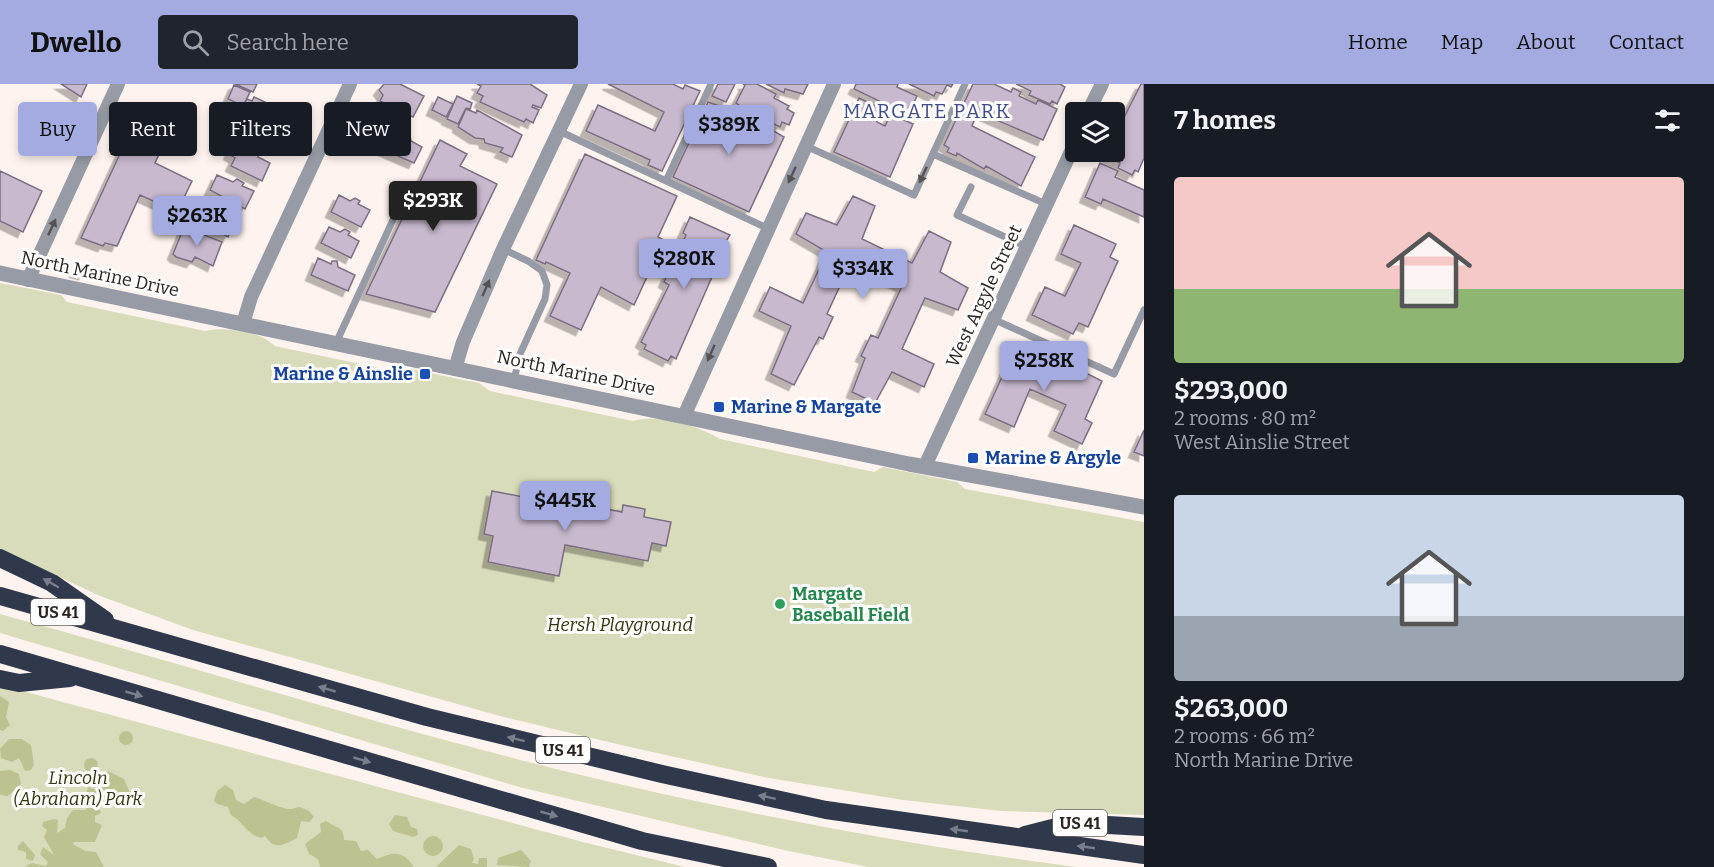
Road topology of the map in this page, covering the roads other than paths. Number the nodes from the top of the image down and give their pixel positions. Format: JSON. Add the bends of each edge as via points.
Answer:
{"nodes":[{"id":1,"x":118,"y":84,"type":"edge"},
{"id":2,"x":350,"y":84,"type":"edge"},
{"id":3,"x":580,"y":84,"type":"edge"},
{"id":4,"x":711,"y":84,"type":"edge"},
{"id":5,"x":834,"y":84,"type":"edge"},
{"id":6,"x":965,"y":84,"type":"edge"},
{"id":7,"x":1102,"y":84,"type":"edge"},
{"id":8,"x":1093,"y":102,"type":"edge"},
{"id":9,"x":559,"y":131,"type":"junction"},
{"id":10,"x":806,"y":146,"type":"junction"},
{"id":11,"x":933,"y":154,"type":"junction"},
{"id":12,"x":1066,"y":162,"type":"edge"},
{"id":13,"x":666,"y":181,"type":"junction"},
{"id":14,"x":971,"y":187,"type":"dead end"},
{"id":15,"x":1046,"y":204,"type":"junction"},
{"id":16,"x":393,"y":220,"type":"dead end"},
{"id":17,"x":767,"y":228,"type":"junction"},
{"id":18,"x":1027,"y":247,"type":"junction"},
{"id":19,"x":503,"y":249,"type":"junction"},
{"id":20,"x":0,"y":273,"type":"edge"},
{"id":21,"x":28,"y":280,"type":"junction"},
{"id":22,"x":1144,"y":310,"type":"edge"},
{"id":23,"x":993,"y":319,"type":"junction"},
{"id":24,"x":243,"y":324,"type":"junction"},
{"id":25,"x":336,"y":343,"type":"junction"},
{"id":26,"x":455,"y":369,"type":"junction"},
{"id":27,"x":514,"y":380,"type":"junction"},
{"id":28,"x":684,"y":416,"type":"junction"},
{"id":29,"x":925,"y":466,"type":"junction"},
{"id":30,"x":1144,"y":507,"type":"edge"},
{"id":31,"x":0,"y":558,"type":"edge"},
{"id":32,"x":0,"y":596,"type":"edge"},
{"id":33,"x":116,"y":628,"type":"junction"},
{"id":34,"x":0,"y":654,"type":"edge"},
{"id":35,"x":78,"y":677,"type":"junction"},
{"id":36,"x":0,"y":679,"type":"edge"},
{"id":37,"x":1144,"y":826,"type":"edge"},
{"id":38,"x":1017,"y":837,"type":"junction"},
{"id":39,"x":1144,"y":855,"type":"edge"},
{"id":40,"x":768,"y":867,"type":"edge"}],
"edges":[{"from":21,"to":1,"type":"street","one_way":true},
{"from":2,"to":24,"type":"street","via":[[251,297]]},
{"from":3,"to":9,"type":"street"},
{"from":4,"to":13,"type":"lane"},
{"from":5,"to":10,"type":"street"},
{"from":6,"to":11,"type":"lane"},
{"from":7,"to":8,"type":"street"},
{"from":9,"to":13,"type":"lane"},
{"from":9,"to":19,"type":"street"},
{"from":11,"to":10,"type":"lane","one_way":true,"via":[[914,195]]},
{"from":10,"to":17,"type":"street","one_way":true},
{"from":11,"to":15,"type":"lane"},
{"from":12,"to":15,"type":"street","name":"West Argyle Street"},
{"from":13,"to":17,"type":"lane"},
{"from":14,"to":18,"type":"lane","via":[[957,215]]},
{"from":15,"to":18,"type":"street","name":"West Argyle Street"},
{"from":16,"to":25,"type":"lane"},
{"from":17,"to":28,"type":"street","one_way":true},
{"from":18,"to":23,"type":"street","name":"West Argyle Street"},
{"from":26,"to":19,"type":"street","one_way":true},
{"from":19,"to":27,"type":"lane","via":[[542,271],[547,285]]},
{"from":20,"to":21,"type":"street","name":"North Marine Drive"},
{"from":21,"to":24,"type":"street","name":"North Marine Drive"},
{"from":22,"to":23,"type":"lane","via":[[1114,374]]},
{"from":23,"to":29,"type":"street","name":"West Argyle Street"},
{"from":24,"to":25,"type":"street","name":"North Marine Drive"},
{"from":25,"to":26,"type":"street","name":"North Marine Drive"},
{"from":26,"to":27,"type":"street","name":"North Marine Drive"},
{"from":27,"to":28,"type":"street","name":"North Marine Drive"},
{"from":28,"to":29,"type":"street","name":"North Marine Drive"},
{"from":29,"to":30,"type":"street","name":"North Marine Drive"},
{"from":33,"to":31,"type":"highway","one_way":true,"via":[[52,583]]},
{"from":32,"to":33,"type":"highway","number":"US 41"},
{"from":38,"to":33,"type":"highway","number":"US 41","one_way":true,"via":[[826,810],[662,774],[427,717]]},
{"from":34,"to":35,"type":"highway"},
{"from":35,"to":36,"type":"highway","via":[[19,683]]},
{"from":35,"to":40,"type":"highway","one_way":true,"via":[[642,841]]},
{"from":37,"to":38,"type":"highway","number":"US 41","via":[[1072,823]]},
{"from":39,"to":38,"type":"highway","one_way":true}]}
